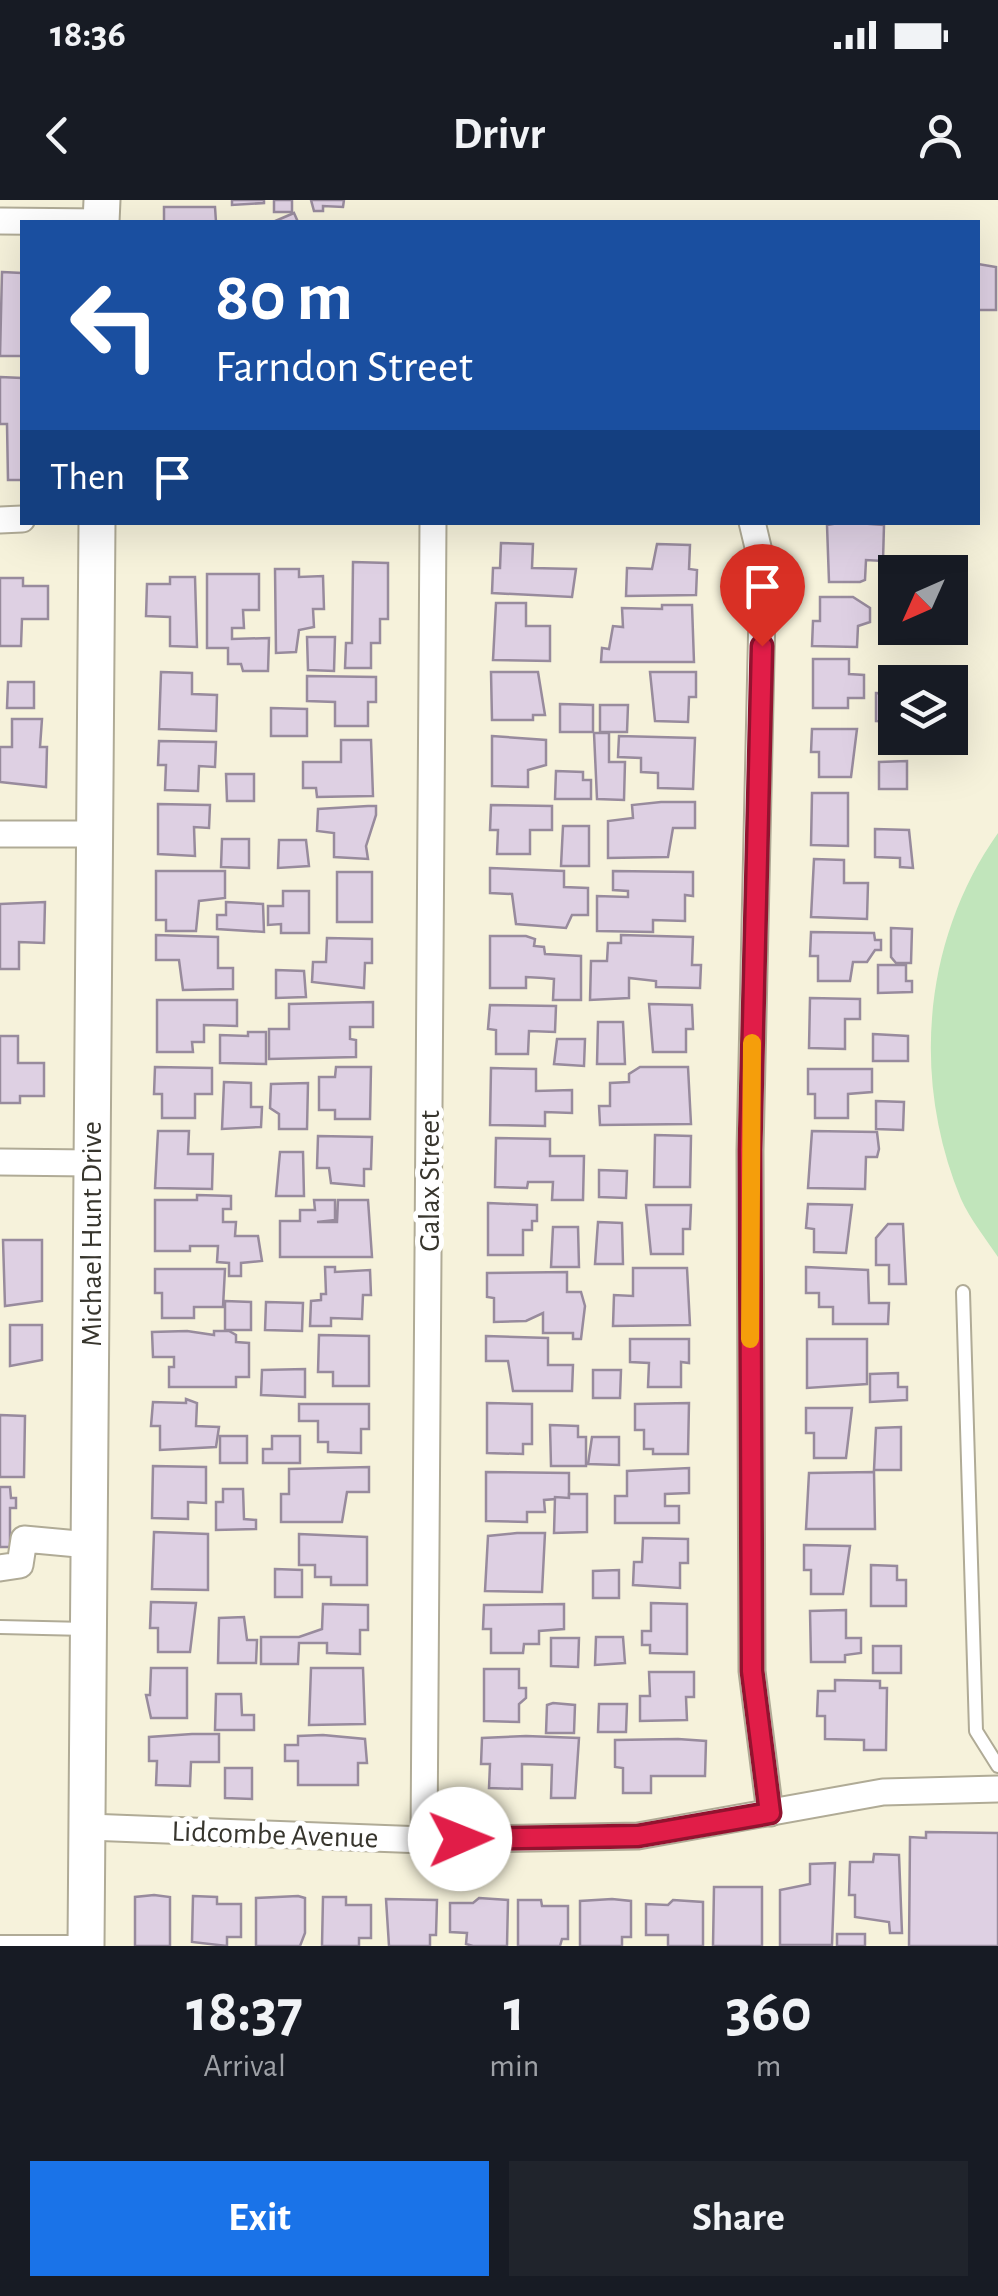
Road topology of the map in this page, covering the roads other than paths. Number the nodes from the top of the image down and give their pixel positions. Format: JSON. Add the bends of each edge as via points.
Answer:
{"nodes":[{"id":1,"x":96,"y":525,"type":"edge"},
{"id":2,"x":433,"y":525,"type":"edge"},
{"id":3,"x":753,"y":525,"type":"edge"},
{"id":4,"x":0,"y":834,"type":"edge"},
{"id":5,"x":92,"y":834,"type":"junction"},
{"id":6,"x":0,"y":1162,"type":"edge"},
{"id":7,"x":91,"y":1163,"type":"junction"},
{"id":8,"x":963,"y":1292,"type":"dead end"},
{"id":9,"x":89,"y":1545,"type":"junction"},
{"id":10,"x":0,"y":1568,"type":"edge"},
{"id":11,"x":0,"y":1627,"type":"edge"},
{"id":12,"x":89,"y":1629,"type":"junction"},
{"id":13,"x":998,"y":1766,"type":"edge"},
{"id":14,"x":998,"y":1789,"type":"edge"},
{"id":15,"x":770,"y":1813,"type":"junction"},
{"id":16,"x":88,"y":1826,"type":"junction"},
{"id":17,"x":424,"y":1840,"type":"junction"},
{"id":18,"x":0,"y":1942,"type":"edge"},
{"id":19,"x":86,"y":1944,"type":"edge"}],
"edges":[{"from":1,"to":5,"type":"street","name":"Michael Hunt Drive"},
{"from":2,"to":17,"type":"street","name":"Galax Street"},
{"from":3,"to":15,"type":"street","via":[[764,568],[750,1150],[752,1671]]},
{"from":4,"to":5,"type":"street"},
{"from":5,"to":7,"type":"street","name":"Michael Hunt Drive"},
{"from":6,"to":7,"type":"street"},
{"from":7,"to":9,"type":"street","name":"Michael Hunt Drive"},
{"from":8,"to":13,"type":"lane","via":[[976,1732]]},
{"from":9,"to":10,"type":"street","via":[[24,1538],[20,1565]]},
{"from":9,"to":12,"type":"street","name":"Michael Hunt Drive"},
{"from":11,"to":12,"type":"lane"},
{"from":12,"to":16,"type":"street","name":"Michael Hunt Drive"},
{"from":14,"to":15,"type":"street","name":"Lidcombe Avenue","via":[[882,1792]]},
{"from":15,"to":17,"type":"street","name":"Lidcombe Avenue","via":[[638,1836]]},
{"from":16,"to":17,"type":"street","name":"Lidcombe Avenue"},
{"from":16,"to":19,"type":"street","name":"Michael Hunt Drive"},
{"from":18,"to":19,"type":"lane"}]}
